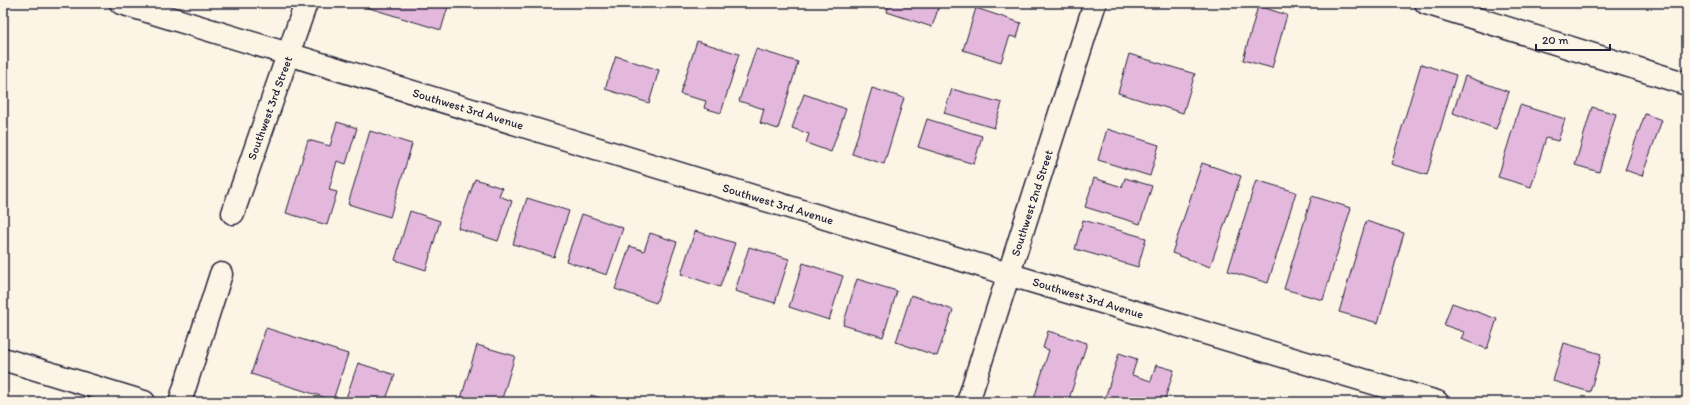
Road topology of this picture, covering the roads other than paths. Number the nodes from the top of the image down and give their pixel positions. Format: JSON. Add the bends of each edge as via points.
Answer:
{"nodes":[{"id":1,"x":121,"y":3,"type":"edge"},
{"id":2,"x":306,"y":3,"type":"edge"},
{"id":3,"x":1095,"y":3,"type":"edge"},
{"id":4,"x":1426,"y":3,"type":"edge"},
{"id":5,"x":289,"y":55,"type":"junction"},
{"id":6,"x":1687,"y":84,"type":"edge"},
{"id":7,"x":233,"y":213,"type":"dead end"},
{"id":8,"x":221,"y":274,"type":"dead end"},
{"id":9,"x":1009,"y":274,"type":"junction"},
{"id":10,"x":3,"y":359,"type":"edge"},
{"id":11,"x":144,"y":402,"type":"edge"},
{"id":12,"x":180,"y":402,"type":"edge"},
{"id":13,"x":968,"y":402,"type":"edge"},
{"id":14,"x":1437,"y":402,"type":"edge"}],
"edges":[{"from":1,"to":5,"type":"street","name":"Southwest 3rd Avenue"},
{"from":2,"to":5,"type":"street","name":"Southwest 3rd Street"},
{"from":3,"to":9,"type":"street","name":"Southwest 2nd Street"},
{"from":4,"to":6,"type":"street"},
{"from":5,"to":7,"type":"street","name":"Southwest 3rd Street"},
{"from":5,"to":9,"type":"street","name":"Southwest 3rd Avenue"},
{"from":8,"to":12,"type":"street"},
{"from":9,"to":13,"type":"street","name":"Southwest 2nd Street"},
{"from":9,"to":14,"type":"street","name":"Southwest 3rd Avenue"},
{"from":10,"to":11,"type":"street"}]}
